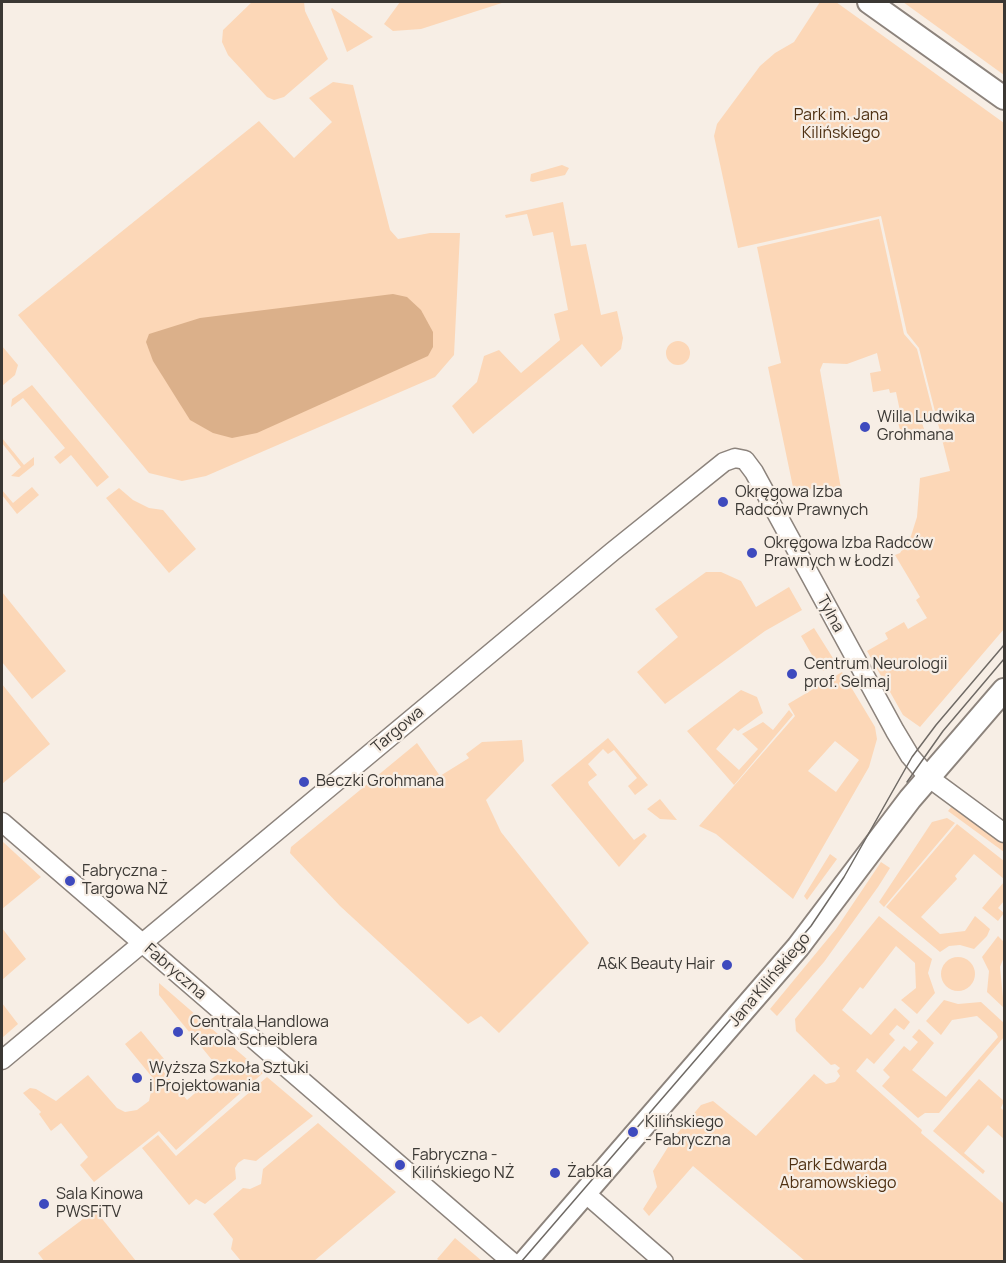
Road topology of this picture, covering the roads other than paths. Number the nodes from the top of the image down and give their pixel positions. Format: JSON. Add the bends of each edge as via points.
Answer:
{"nodes":[{"id":1,"x":869,"y":2,"type":"edge"},
{"id":2,"x":1005,"y":98,"type":"edge"},
{"id":3,"x":745,"y":460,"type":"joint"},
{"id":4,"x":1005,"y":690,"type":"edge"},
{"id":5,"x":928,"y":777,"type":"junction"},
{"id":6,"x":2,"y":822,"type":"edge"},
{"id":7,"x":1005,"y":833,"type":"edge"},
{"id":8,"x":141,"y":943,"type":"junction"},
{"id":9,"x":2,"y":1060,"type":"edge"},
{"id":10,"x":585,"y":1193,"type":"junction"},
{"id":11,"x":512,"y":1262,"type":"edge"},
{"id":12,"x":525,"y":1262,"type":"edge"},
{"id":13,"x":664,"y":1262,"type":"edge"}],
"edges":[{"from":1,"to":2,"type":"street"},
{"from":3,"to":5,"type":"street","name":"Tylna","via":[[895,731]]},
{"from":3,"to":8,"type":"street","name":"Targowa","via":[[724,462]]},
{"from":4,"to":5,"type":"street","name":"Jana Kilińskiego"},
{"from":5,"to":7,"type":"street","name":"Tylna"},
{"from":5,"to":10,"type":"street","name":"Jana Kilińskiego","via":[[798,947]]},
{"from":6,"to":8,"type":"street","name":"Fabryczna"},
{"from":8,"to":9,"type":"street","name":"Targowa"},
{"from":8,"to":11,"type":"street","name":"Fabryczna"},
{"from":10,"to":12,"type":"street","name":"Jana Kilińskiego"},
{"from":10,"to":13,"type":"street"}]}
